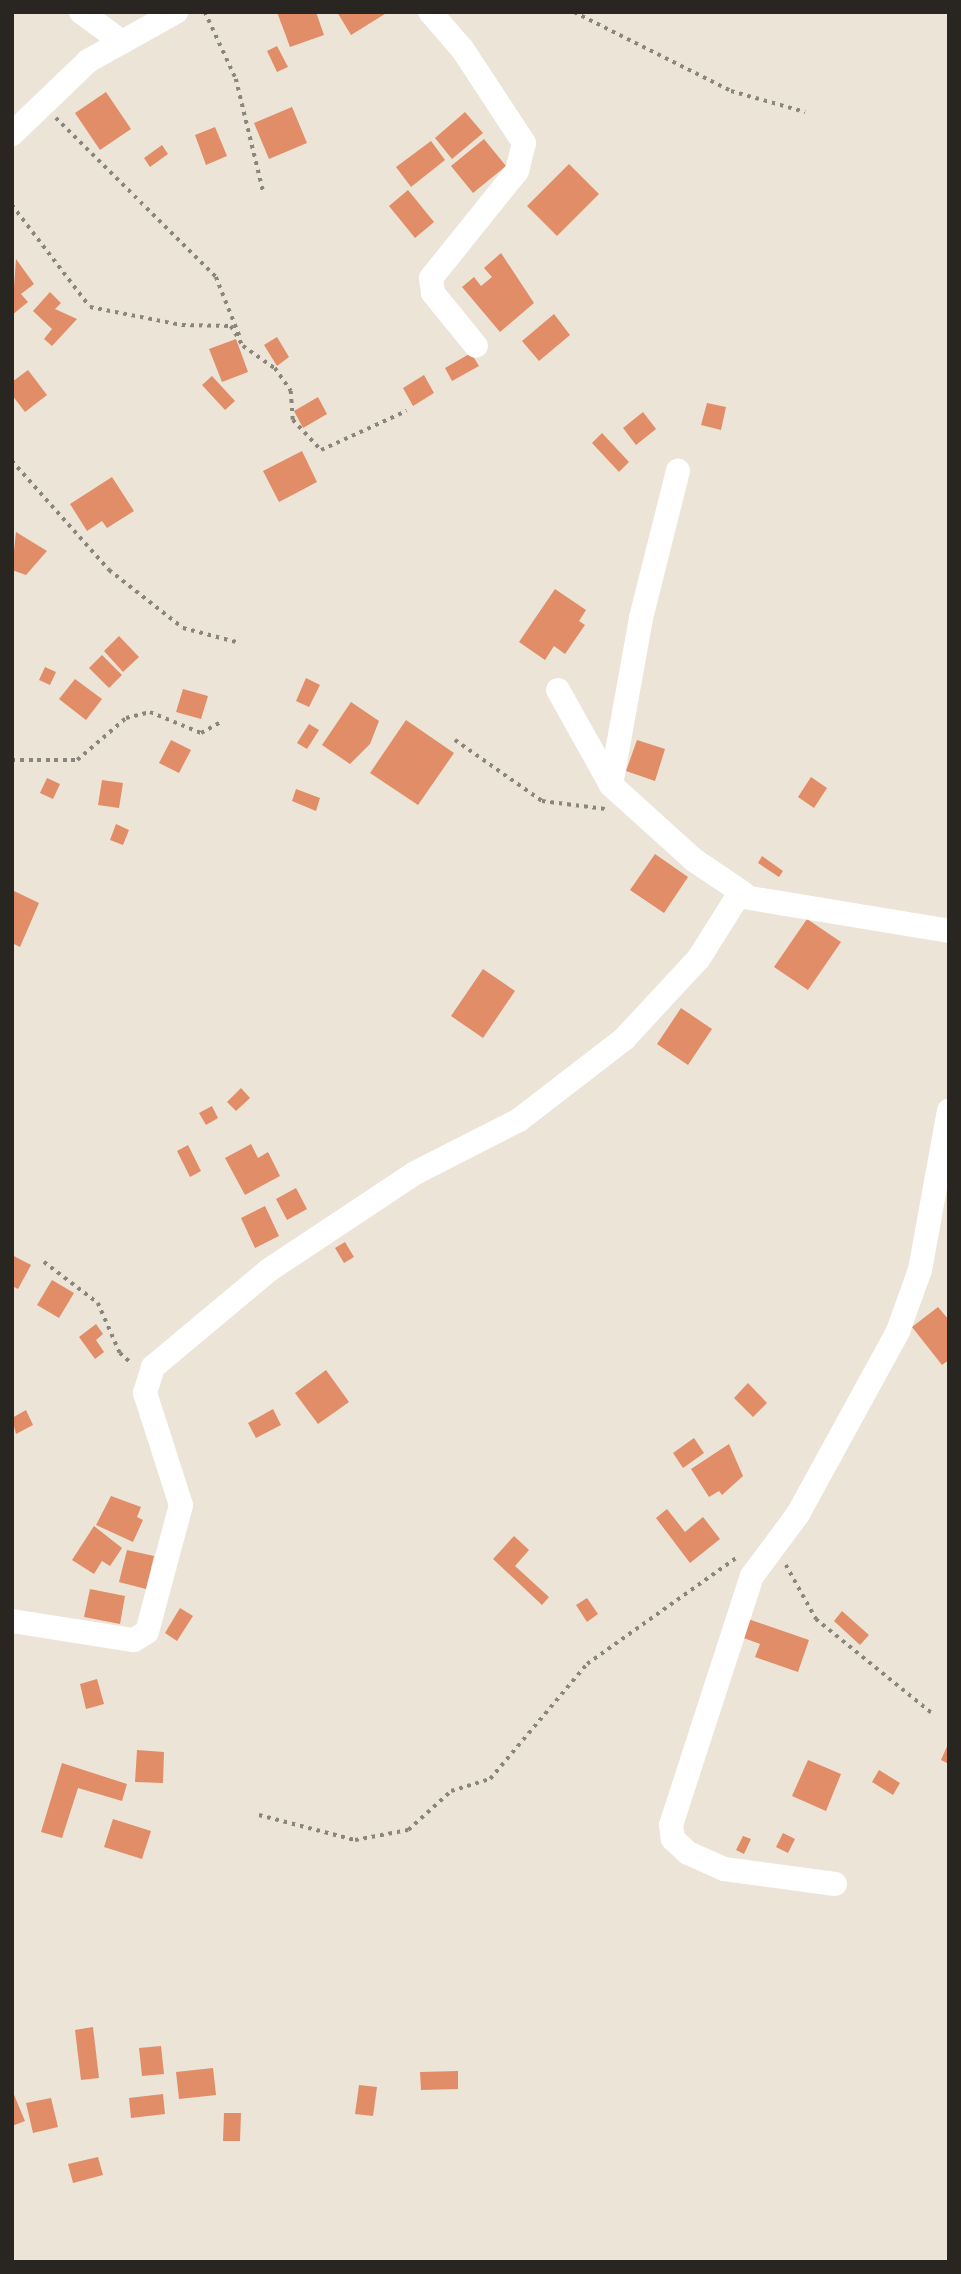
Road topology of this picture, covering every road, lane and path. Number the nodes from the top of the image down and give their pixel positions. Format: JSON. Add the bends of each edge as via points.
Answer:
{"nodes":[{"id":1,"x":81,"y":12,"type":"edge"},
{"id":2,"x":176,"y":12,"type":"edge"},
{"id":3,"x":205,"y":12,"type":"edge"},
{"id":4,"x":430,"y":12,"type":"edge"},
{"id":5,"x":574,"y":12,"type":"edge"},
{"id":6,"x":122,"y":43,"type":"junction"},
{"id":7,"x":42,"y":104,"type":"junction"},
{"id":8,"x":805,"y":112,"type":"dead end"},
{"id":9,"x":12,"y":134,"type":"edge"},
{"id":10,"x":264,"y":191,"type":"dead end"},
{"id":11,"x":12,"y":205,"type":"edge"},
{"id":12,"x":243,"y":346,"type":"junction"},
{"id":13,"x":476,"y":346,"type":"dead end"},
{"id":14,"x":406,"y":411,"type":"dead end"},
{"id":15,"x":12,"y":461,"type":"edge"},
{"id":16,"x":678,"y":471,"type":"dead end"},
{"id":17,"x":240,"y":643,"type":"dead end"},
{"id":18,"x":558,"y":690,"type":"dead end"},
{"id":19,"x":219,"y":723,"type":"dead end"},
{"id":20,"x":455,"y":740,"type":"dead end"},
{"id":21,"x":12,"y":760,"type":"edge"},
{"id":22,"x":611,"y":785,"type":"junction"},
{"id":23,"x":613,"y":812,"type":"dead end"},
{"id":24,"x":743,"y":893,"type":"junction"},
{"id":25,"x":949,"y":931,"type":"edge"},
{"id":26,"x":949,"y":1111,"type":"edge"},
{"id":27,"x":44,"y":1262,"type":"dead end"},
{"id":28,"x":153,"y":1367,"type":"junction"},
{"id":29,"x":775,"y":1544,"type":"junction"},
{"id":30,"x":746,"y":1550,"type":"dead end"},
{"id":31,"x":12,"y":1621,"type":"edge"},
{"id":32,"x":934,"y":1715,"type":"dead end"},
{"id":33,"x":259,"y":1815,"type":"dead end"},
{"id":34,"x":835,"y":1884,"type":"dead end"}],
"edges":[{"from":1,"to":6,"type":"street"},
{"from":2,"to":6,"type":"street"},
{"from":3,"to":10,"type":"path","via":[[236,79]]},
{"from":4,"to":13,"type":"street","via":[[463,50],[524,143],[517,171],[431,278],[433,293]]},
{"from":5,"to":8,"type":"path","via":[[731,91]]},
{"from":6,"to":7,"type":"street","via":[[88,61]]},
{"from":7,"to":9,"type":"street"},
{"from":7,"to":12,"type":"path","via":[[216,277]]},
{"from":11,"to":12,"type":"path","via":[[90,307],[182,325],[231,326]]},
{"from":12,"to":14,"type":"path","via":[[275,368],[291,391],[293,420],[321,450]]},
{"from":15,"to":17,"type":"path","via":[[102,564],[183,628]]},
{"from":16,"to":22,"type":"street","via":[[641,618]]},
{"from":18,"to":22,"type":"street"},
{"from":19,"to":21,"type":"path","via":[[201,733],[150,712],[126,718],[77,760]]},
{"from":20,"to":23,"type":"path","via":[[542,801]]},
{"from":22,"to":24,"type":"street","via":[[694,860]]},
{"from":24,"to":25,"type":"street"},
{"from":24,"to":28,"type":"street","via":[[699,958],[624,1039],[519,1121],[415,1173],[290,1255]]},
{"from":26,"to":29,"type":"street","via":[[920,1270],[898,1331]]},
{"from":27,"to":28,"type":"path","via":[[98,1303],[126,1362]]},
{"from":28,"to":31,"type":"street","via":[[145,1393],[181,1506],[147,1632],[134,1640]]},
{"from":29,"to":32,"type":"path","via":[[816,1619]]},
{"from":29,"to":34,"type":"street","via":[[752,1576],[724,1653],[671,1825],[673,1839],[724,1869]]},
{"from":30,"to":33,"type":"path","via":[[587,1664],[490,1779],[451,1791],[408,1830],[355,1840]]}]}
